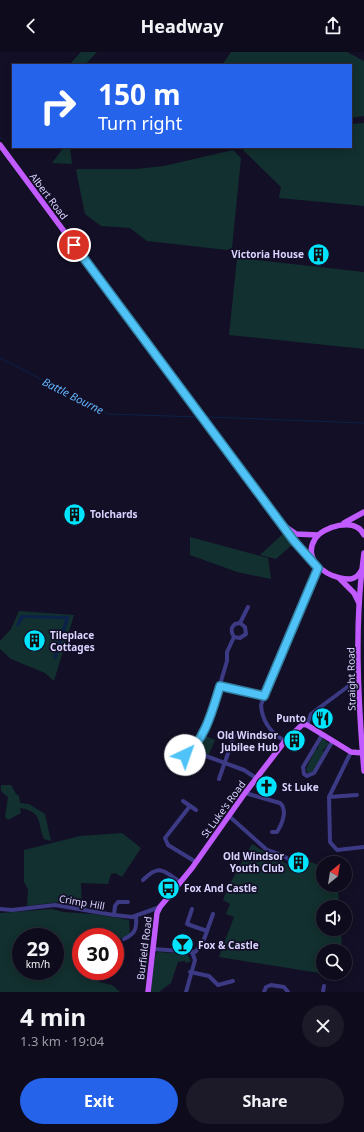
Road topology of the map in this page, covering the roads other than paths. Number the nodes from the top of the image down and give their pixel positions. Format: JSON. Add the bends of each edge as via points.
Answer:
{"nodes":[{"id":1,"x":0,"y":145,"type":"edge"},
{"id":2,"x":364,"y":512,"type":"edge"},
{"id":3,"x":283,"y":525,"type":"junction"},
{"id":4,"x":340,"y":525,"type":"junction"},
{"id":5,"x":364,"y":534,"type":"edge"},
{"id":6,"x":318,"y":535,"type":"junction"},
{"id":7,"x":364,"y":553,"type":"edge"},
{"id":8,"x":317,"y":566,"type":"junction"},
{"id":9,"x":362,"y":569,"type":"junction"},
{"id":10,"x":339,"y":578,"type":"junction"},
{"id":11,"x":362,"y":587,"type":"edge"},
{"id":12,"x":359,"y":603,"type":"junction"},
{"id":13,"x":248,"y":607,"type":"dead end"},
{"id":14,"x":240,"y":623,"type":"junction"},
{"id":15,"x":234,"y":637,"type":"junction"},
{"id":16,"x":359,"y":675,"type":"junction"},
{"id":17,"x":220,"y":686,"type":"junction"},
{"id":18,"x":264,"y":696,"type":"junction"},
{"id":19,"x":305,"y":724,"type":"junction"},
{"id":20,"x":322,"y":735,"type":"junction"},
{"id":21,"x":234,"y":736,"type":"dead end"},
{"id":22,"x":285,"y":741,"type":"junction"},
{"id":23,"x":332,"y":742,"type":"junction"},
{"id":24,"x":193,"y":749,"type":"junction"},
{"id":25,"x":351,"y":752,"type":"junction"},
{"id":26,"x":363,"y":753,"type":"junction"},
{"id":27,"x":364,"y":761,"type":"edge"},
{"id":28,"x":224,"y":762,"type":"junction"},
{"id":29,"x":180,"y":764,"type":"dead end"},
{"id":30,"x":364,"y":771,"type":"edge"},
{"id":31,"x":256,"y":778,"type":"junction"},
{"id":32,"x":219,"y":779,"type":"dead end"},
{"id":33,"x":245,"y":793,"type":"junction"},
{"id":34,"x":357,"y":795,"type":"dead end"},
{"id":35,"x":329,"y":797,"type":"junction"},
{"id":36,"x":183,"y":801,"type":"dead end"},
{"id":37,"x":190,"y":806,"type":"junction"},
{"id":38,"x":196,"y":810,"type":"dead end"},
{"id":39,"x":229,"y":816,"type":"junction"},
{"id":40,"x":272,"y":832,"type":"dead end"},
{"id":41,"x":364,"y":847,"type":"edge"},
{"id":42,"x":196,"y":862,"type":"junction"},
{"id":43,"x":292,"y":862,"type":"dead end"},
{"id":44,"x":143,"y":880,"type":"dead end"},
{"id":45,"x":180,"y":882,"type":"junction"},
{"id":46,"x":128,"y":902,"type":"dead end"},
{"id":47,"x":160,"y":907,"type":"junction"},
{"id":48,"x":0,"y":909,"type":"edge"},
{"id":49,"x":192,"y":909,"type":"dead end"},
{"id":50,"x":213,"y":914,"type":"dead end"},
{"id":51,"x":114,"y":915,"type":"junction"},
{"id":52,"x":136,"y":917,"type":"junction"},
{"id":53,"x":207,"y":931,"type":"junction"},
{"id":54,"x":124,"y":939,"type":"dead end"},
{"id":55,"x":153,"y":949,"type":"junction"},
{"id":56,"x":192,"y":952,"type":"junction"},
{"id":57,"x":190,"y":972,"type":"junction"},
{"id":58,"x":233,"y":982,"type":"dead end"},
{"id":59,"x":148,"y":992,"type":"edge"},
{"id":60,"x":186,"y":992,"type":"edge"},
{"id":61,"x":264,"y":992,"type":"edge"},
{"id":62,"x":288,"y":992,"type":"edge"}],
"edges":[{"from":1,"to":3,"type":"main road","name":"Albert Road"},
{"from":2,"to":4,"type":"main road"},
{"from":3,"to":6,"type":"main road","via":[[296,534]]},
{"from":3,"to":8,"type":"main road","name":"Albert Road"},
{"from":4,"to":5,"type":"main road","via":[[355,524]]},
{"from":4,"to":6,"type":"main road"},
{"from":6,"to":8,"type":"main road","via":[[311,551]]},
{"from":7,"to":9,"type":"main road","name":"Straight Road"},
{"from":8,"to":10,"type":"main road"},
{"from":8,"to":18,"type":"street"},
{"from":9,"to":10,"type":"main road","via":[[354,579]]},
{"from":9,"to":11,"type":"main road","name":"Straight Road"},
{"from":10,"to":12,"type":"main road","via":[[354,593]]},
{"from":11,"to":12,"type":"main road","name":"Straight Road"},
{"from":12,"to":16,"type":"main road","name":"Straight Road"},
{"from":13,"to":14,"type":"street"},
{"from":14,"to":15,"type":"street","via":[[231,628]]},
{"from":14,"to":15,"type":"street","via":[[245,627],[245,634],[240,638]]},
{"from":15,"to":17,"type":"street","via":[[227,652]]},
{"from":16,"to":19,"type":"street","name":"St Luke's Road","via":[[350,685],[311,714]]},
{"from":16,"to":26,"type":"main road","name":"Straight Road"},
{"from":17,"to":18,"type":"street"},
{"from":17,"to":24,"type":"street","via":[[213,708]]},
{"from":18,"to":22,"type":"street","via":[[261,705],[264,720],[270,729]]},
{"from":19,"to":20,"type":"main road"},
{"from":19,"to":22,"type":"main road","name":"St Luke's Road"},
{"from":20,"to":23,"type":"main road"},
{"from":20,"to":23,"type":"street","via":[[303,767],[304,774],[307,776],[314,773]]},
{"from":21,"to":28,"type":"street"},
{"from":22,"to":31,"type":"main road","name":"St Luke's Road"},
{"from":23,"to":25,"type":"main road"},
{"from":24,"to":28,"type":"street"},
{"from":24,"to":29,"type":"street","via":[[185,755]]},
{"from":25,"to":26,"type":"main road"},
{"from":25,"to":35,"type":"street"},
{"from":26,"to":27,"type":"main road","name":"Straight Road"},
{"from":27,"to":30,"type":"main road","name":"Straight Road"},
{"from":28,"to":31,"type":"street"},
{"from":28,"to":32,"type":"street"},
{"from":31,"to":33,"type":"main road","name":"St Luke's Road"},
{"from":33,"to":39,"type":"main road","name":"St Luke's Road"},
{"from":33,"to":40,"type":"street","via":[[284,806],[280,828],[277,832]]},
{"from":34,"to":35,"type":"street"},
{"from":35,"to":41,"type":"street","via":[[332,846],[337,850]]},
{"from":36,"to":37,"type":"street"},
{"from":37,"to":38,"type":"street"},
{"from":37,"to":42,"type":"street","via":[[165,841]]},
{"from":39,"to":42,"type":"main road","name":"St Luke's Road"},
{"from":39,"to":43,"type":"street","via":[[266,850],[284,856]]},
{"from":42,"to":45,"type":"main road","name":"St Luke's Road"},
{"from":44,"to":45,"type":"street","via":[[155,870],[160,870]]},
{"from":45,"to":47,"type":"main road","name":"St Luke's Road"},
{"from":46,"to":51,"type":"street","via":[[118,902]]},
{"from":47,"to":52,"type":"street"},
{"from":47,"to":55,"type":"main road","name":"Burfield Road"},
{"from":48,"to":51,"type":"street","name":"Crimp Hill","via":[[55,905]]},
{"from":49,"to":53,"type":"street","via":[[187,924]]},
{"from":50,"to":53,"type":"street"},
{"from":51,"to":52,"type":"street","name":"Crimp Hill"},
{"from":52,"to":54,"type":"street","via":[[136,929]]},
{"from":53,"to":56,"type":"street","via":[[199,950]]},
{"from":55,"to":56,"type":"street"},
{"from":55,"to":59,"type":"main road","name":"Burfield Road"},
{"from":56,"to":57,"type":"street","via":[[195,960]]},
{"from":57,"to":58,"type":"street","via":[[209,976],[218,985]]},
{"from":57,"to":60,"type":"street"},
{"from":61,"to":62,"type":"street","via":[[271,984],[284,987]]}]}
